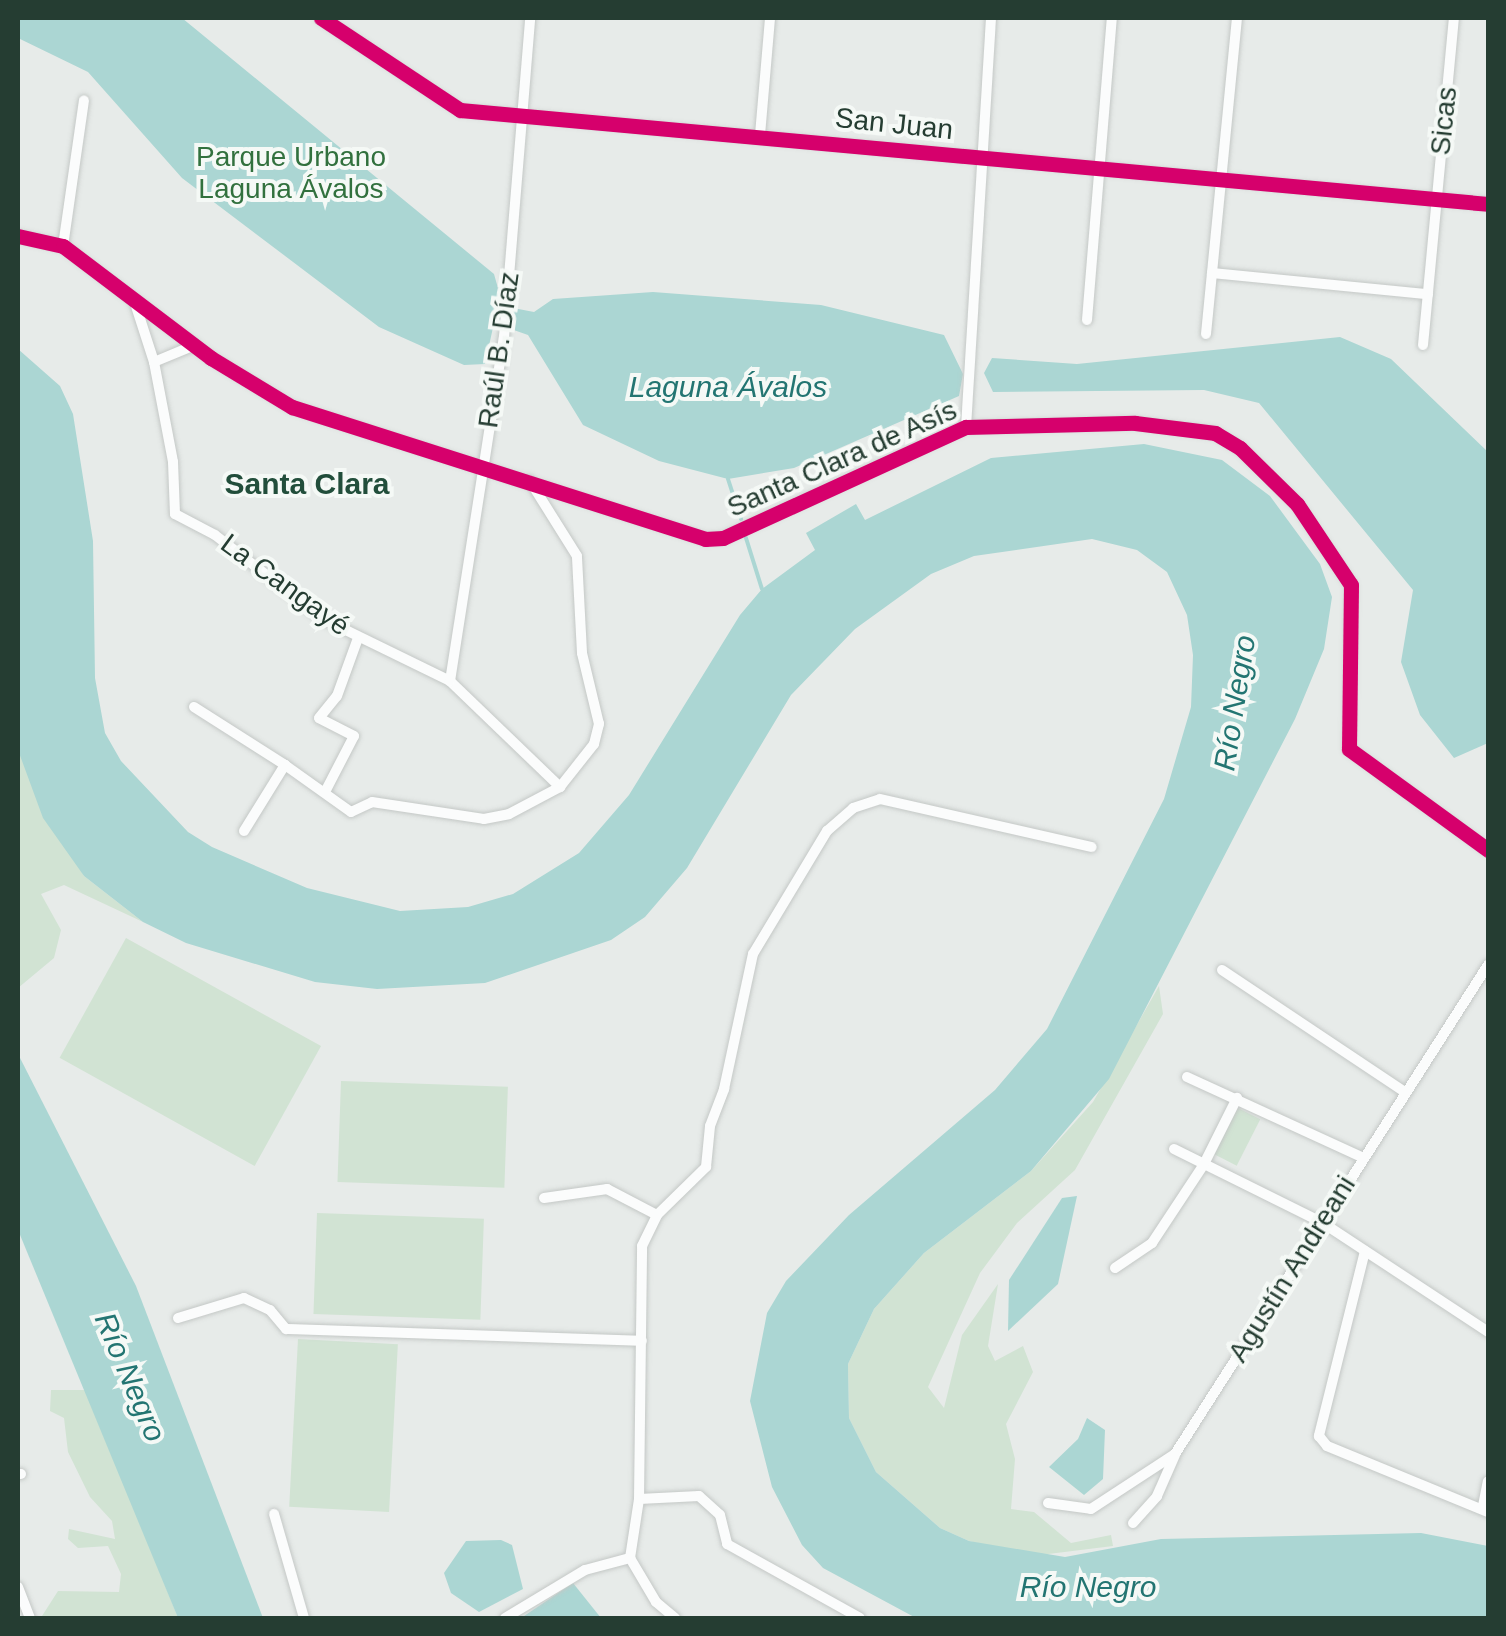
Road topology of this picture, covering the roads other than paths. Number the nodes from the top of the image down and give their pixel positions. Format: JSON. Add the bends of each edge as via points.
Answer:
{"nodes":[{"id":1,"x":321,"y":18,"type":"edge"},
{"id":2,"x":530,"y":18,"type":"edge"},
{"id":3,"x":770,"y":18,"type":"edge"},
{"id":4,"x":990,"y":18,"type":"edge"},
{"id":5,"x":1112,"y":18,"type":"edge"},
{"id":6,"x":1237,"y":18,"type":"edge"},
{"id":7,"x":1454,"y":18,"type":"edge"},
{"id":8,"x":84,"y":101,"type":"dead end"},
{"id":9,"x":521,"y":118,"type":"junction"},
{"id":10,"x":760,"y":135,"type":"junction"},
{"id":11,"x":979,"y":159,"type":"junction"},
{"id":12,"x":1098,"y":168,"type":"junction"},
{"id":13,"x":1224,"y":180,"type":"junction"},
{"id":14,"x":1436,"y":200,"type":"junction"},
{"id":15,"x":1488,"y":204,"type":"edge"},
{"id":16,"x":18,"y":236,"type":"edge"},
{"id":17,"x":63,"y":246,"type":"junction"},
{"id":18,"x":1212,"y":273,"type":"junction"},
{"id":19,"x":1428,"y":294,"type":"junction"},
{"id":20,"x":133,"y":299,"type":"junction"},
{"id":21,"x":1087,"y":320,"type":"dead end"},
{"id":22,"x":1206,"y":334,"type":"dead end"},
{"id":23,"x":195,"y":345,"type":"junction"},
{"id":24,"x":1423,"y":345,"type":"dead end"},
{"id":25,"x":154,"y":362,"type":"junction"},
{"id":26,"x":966,"y":427,"type":"junction"},
{"id":27,"x":483,"y":463,"type":"junction"},
{"id":28,"x":530,"y":481,"type":"junction"},
{"id":29,"x":358,"y":638,"type":"junction"},
{"id":30,"x":450,"y":681,"type":"junction"},
{"id":31,"x":194,"y":708,"type":"dead end"},
{"id":32,"x":285,"y":765,"type":"junction"},
{"id":33,"x":560,"y":788,"type":"junction"},
{"id":34,"x":326,"y":792,"type":"junction"},
{"id":35,"x":244,"y":830,"type":"dead end"},
{"id":36,"x":1092,"y":847,"type":"dead end"},
{"id":37,"x":1488,"y":850,"type":"edge"},
{"id":38,"x":1488,"y":965,"type":"edge"},
{"id":39,"x":1222,"y":970,"type":"dead end"},
{"id":40,"x":1187,"y":1077,"type":"dead end"},
{"id":41,"x":1405,"y":1092,"type":"junction"},
{"id":42,"x":1237,"y":1098,"type":"junction"},
{"id":43,"x":1174,"y":1149,"type":"dead end"},
{"id":44,"x":1362,"y":1157,"type":"junction"},
{"id":45,"x":1204,"y":1164,"type":"junction"},
{"id":46,"x":544,"y":1198,"type":"dead end"},
{"id":47,"x":656,"y":1215,"type":"junction"},
{"id":48,"x":1323,"y":1224,"type":"junction"},
{"id":49,"x":1365,"y":1251,"type":"junction"},
{"id":50,"x":1115,"y":1268,"type":"dead end"},
{"id":51,"x":178,"y":1318,"type":"dead end"},
{"id":52,"x":1488,"y":1332,"type":"edge"},
{"id":53,"x":642,"y":1340,"type":"junction"},
{"id":54,"x":1176,"y":1454,"type":"junction"},
{"id":55,"x":1488,"y":1481,"type":"edge"},
{"id":56,"x":639,"y":1500,"type":"junction"},
{"id":57,"x":1048,"y":1503,"type":"dead end"},
{"id":58,"x":1486,"y":1509,"type":"edge"},
{"id":59,"x":274,"y":1514,"type":"dead end"},
{"id":60,"x":1133,"y":1523,"type":"dead end"},
{"id":61,"x":630,"y":1558,"type":"junction"},
{"id":62,"x":18,"y":1587,"type":"edge"},
{"id":63,"x":30,"y":1618,"type":"edge"},
{"id":64,"x":304,"y":1618,"type":"edge"},
{"id":65,"x":505,"y":1618,"type":"edge"},
{"id":66,"x":674,"y":1618,"type":"edge"},
{"id":67,"x":860,"y":1618,"type":"edge"}],
"edges":[{"from":1,"to":9,"type":"street","name":"San Juan","via":[[460,110]]},
{"from":2,"to":9,"type":"street","name":"Raúl B. Díaz"},
{"from":3,"to":10,"type":"street"},
{"from":4,"to":11,"type":"street"},
{"from":5,"to":12,"type":"street"},
{"from":6,"to":13,"type":"street"},
{"from":7,"to":14,"type":"street","name":"Sicas"},
{"from":8,"to":17,"type":"street"},
{"from":9,"to":10,"type":"street","name":"San Juan"},
{"from":9,"to":27,"type":"street","name":"Raúl B. Díaz","via":[[509,296]]},
{"from":10,"to":11,"type":"street","name":"San Juan"},
{"from":11,"to":12,"type":"street","name":"San Juan"},
{"from":11,"to":26,"type":"street"},
{"from":12,"to":13,"type":"street","name":"San Juan"},
{"from":12,"to":21,"type":"street"},
{"from":13,"to":14,"type":"street","name":"San Juan"},
{"from":13,"to":18,"type":"street"},
{"from":14,"to":15,"type":"street","name":"San Juan"},
{"from":14,"to":19,"type":"street","name":"Sicas"},
{"from":16,"to":17,"type":"street","name":"Santa Clara de Asís"},
{"from":17,"to":20,"type":"street","name":"Santa Clara de Asís"},
{"from":18,"to":19,"type":"street"},
{"from":18,"to":22,"type":"street"},
{"from":19,"to":24,"type":"street","name":"Sicas"},
{"from":20,"to":23,"type":"street","name":"Santa Clara de Asís"},
{"from":20,"to":25,"type":"street","name":"La Cangayé"},
{"from":23,"to":25,"type":"street"},
{"from":23,"to":27,"type":"street","name":"Santa Clara de Asís","via":[[292,406],[448,459]]},
{"from":25,"to":29,"type":"street","name":"La Cangayé","via":[[175,514],[216,535]]},
{"from":26,"to":28,"type":"street","name":"Santa Clara de Asís","via":[[723,538],[690,536]]},
{"from":26,"to":37,"type":"street","name":"Santa Clara de Asís","via":[[1135,423],[1215,434],[1240,448],[1320,532],[1350,585],[1349,749]]},
{"from":27,"to":28,"type":"street","name":"Santa Clara de Asís"},
{"from":27,"to":30,"type":"street","name":"Raúl B. Díaz"},
{"from":28,"to":33,"type":"street","via":[[577,556],[582,653],[599,724],[594,744]]},
{"from":29,"to":30,"type":"street","name":"La Cangayé"},
{"from":29,"to":34,"type":"street","via":[[337,696],[319,718],[354,736]]},
{"from":30,"to":33,"type":"street","name":"La Cangayé"},
{"from":31,"to":32,"type":"street"},
{"from":32,"to":34,"type":"street"},
{"from":32,"to":35,"type":"street"},
{"from":33,"to":34,"type":"street","via":[[484,819],[372,802],[351,812]]},
{"from":36,"to":47,"type":"street","via":[[915,803],[880,798],[853,808],[827,831],[753,954],[706,1167]]},
{"from":38,"to":41,"type":"street","name":"Agustín Andreani"},
{"from":39,"to":41,"type":"street"},
{"from":40,"to":42,"type":"street"},
{"from":41,"to":44,"type":"street","name":"Agustín Andreani"},
{"from":42,"to":44,"type":"street"},
{"from":42,"to":45,"type":"street"},
{"from":43,"to":45,"type":"street"},
{"from":44,"to":48,"type":"street","name":"Agustín Andreani"},
{"from":45,"to":48,"type":"street"},
{"from":45,"to":50,"type":"street","via":[[1152,1243]]},
{"from":46,"to":47,"type":"street","via":[[608,1190]]},
{"from":47,"to":53,"type":"street","via":[[642,1246]]},
{"from":48,"to":49,"type":"street"},
{"from":48,"to":54,"type":"street","name":"Agustín Andreani"},
{"from":49,"to":52,"type":"street"},
{"from":49,"to":58,"type":"street","via":[[1317,1428],[1327,1446]]},
{"from":51,"to":53,"type":"street","via":[[244,1298],[270,1310],[286,1329]]},
{"from":53,"to":56,"type":"street"},
{"from":54,"to":57,"type":"street","name":"Agustín Andreani","via":[[1091,1509]]},
{"from":54,"to":60,"type":"street","via":[[1157,1496]]},
{"from":55,"to":58,"type":"street"},
{"from":56,"to":61,"type":"street"},
{"from":56,"to":67,"type":"street","via":[[699,1496],[720,1515],[727,1544]]},
{"from":59,"to":64,"type":"street"},
{"from":61,"to":65,"type":"street","via":[[585,1570]]},
{"from":61,"to":66,"type":"street","via":[[656,1602]]},
{"from":62,"to":63,"type":"street"}]}
